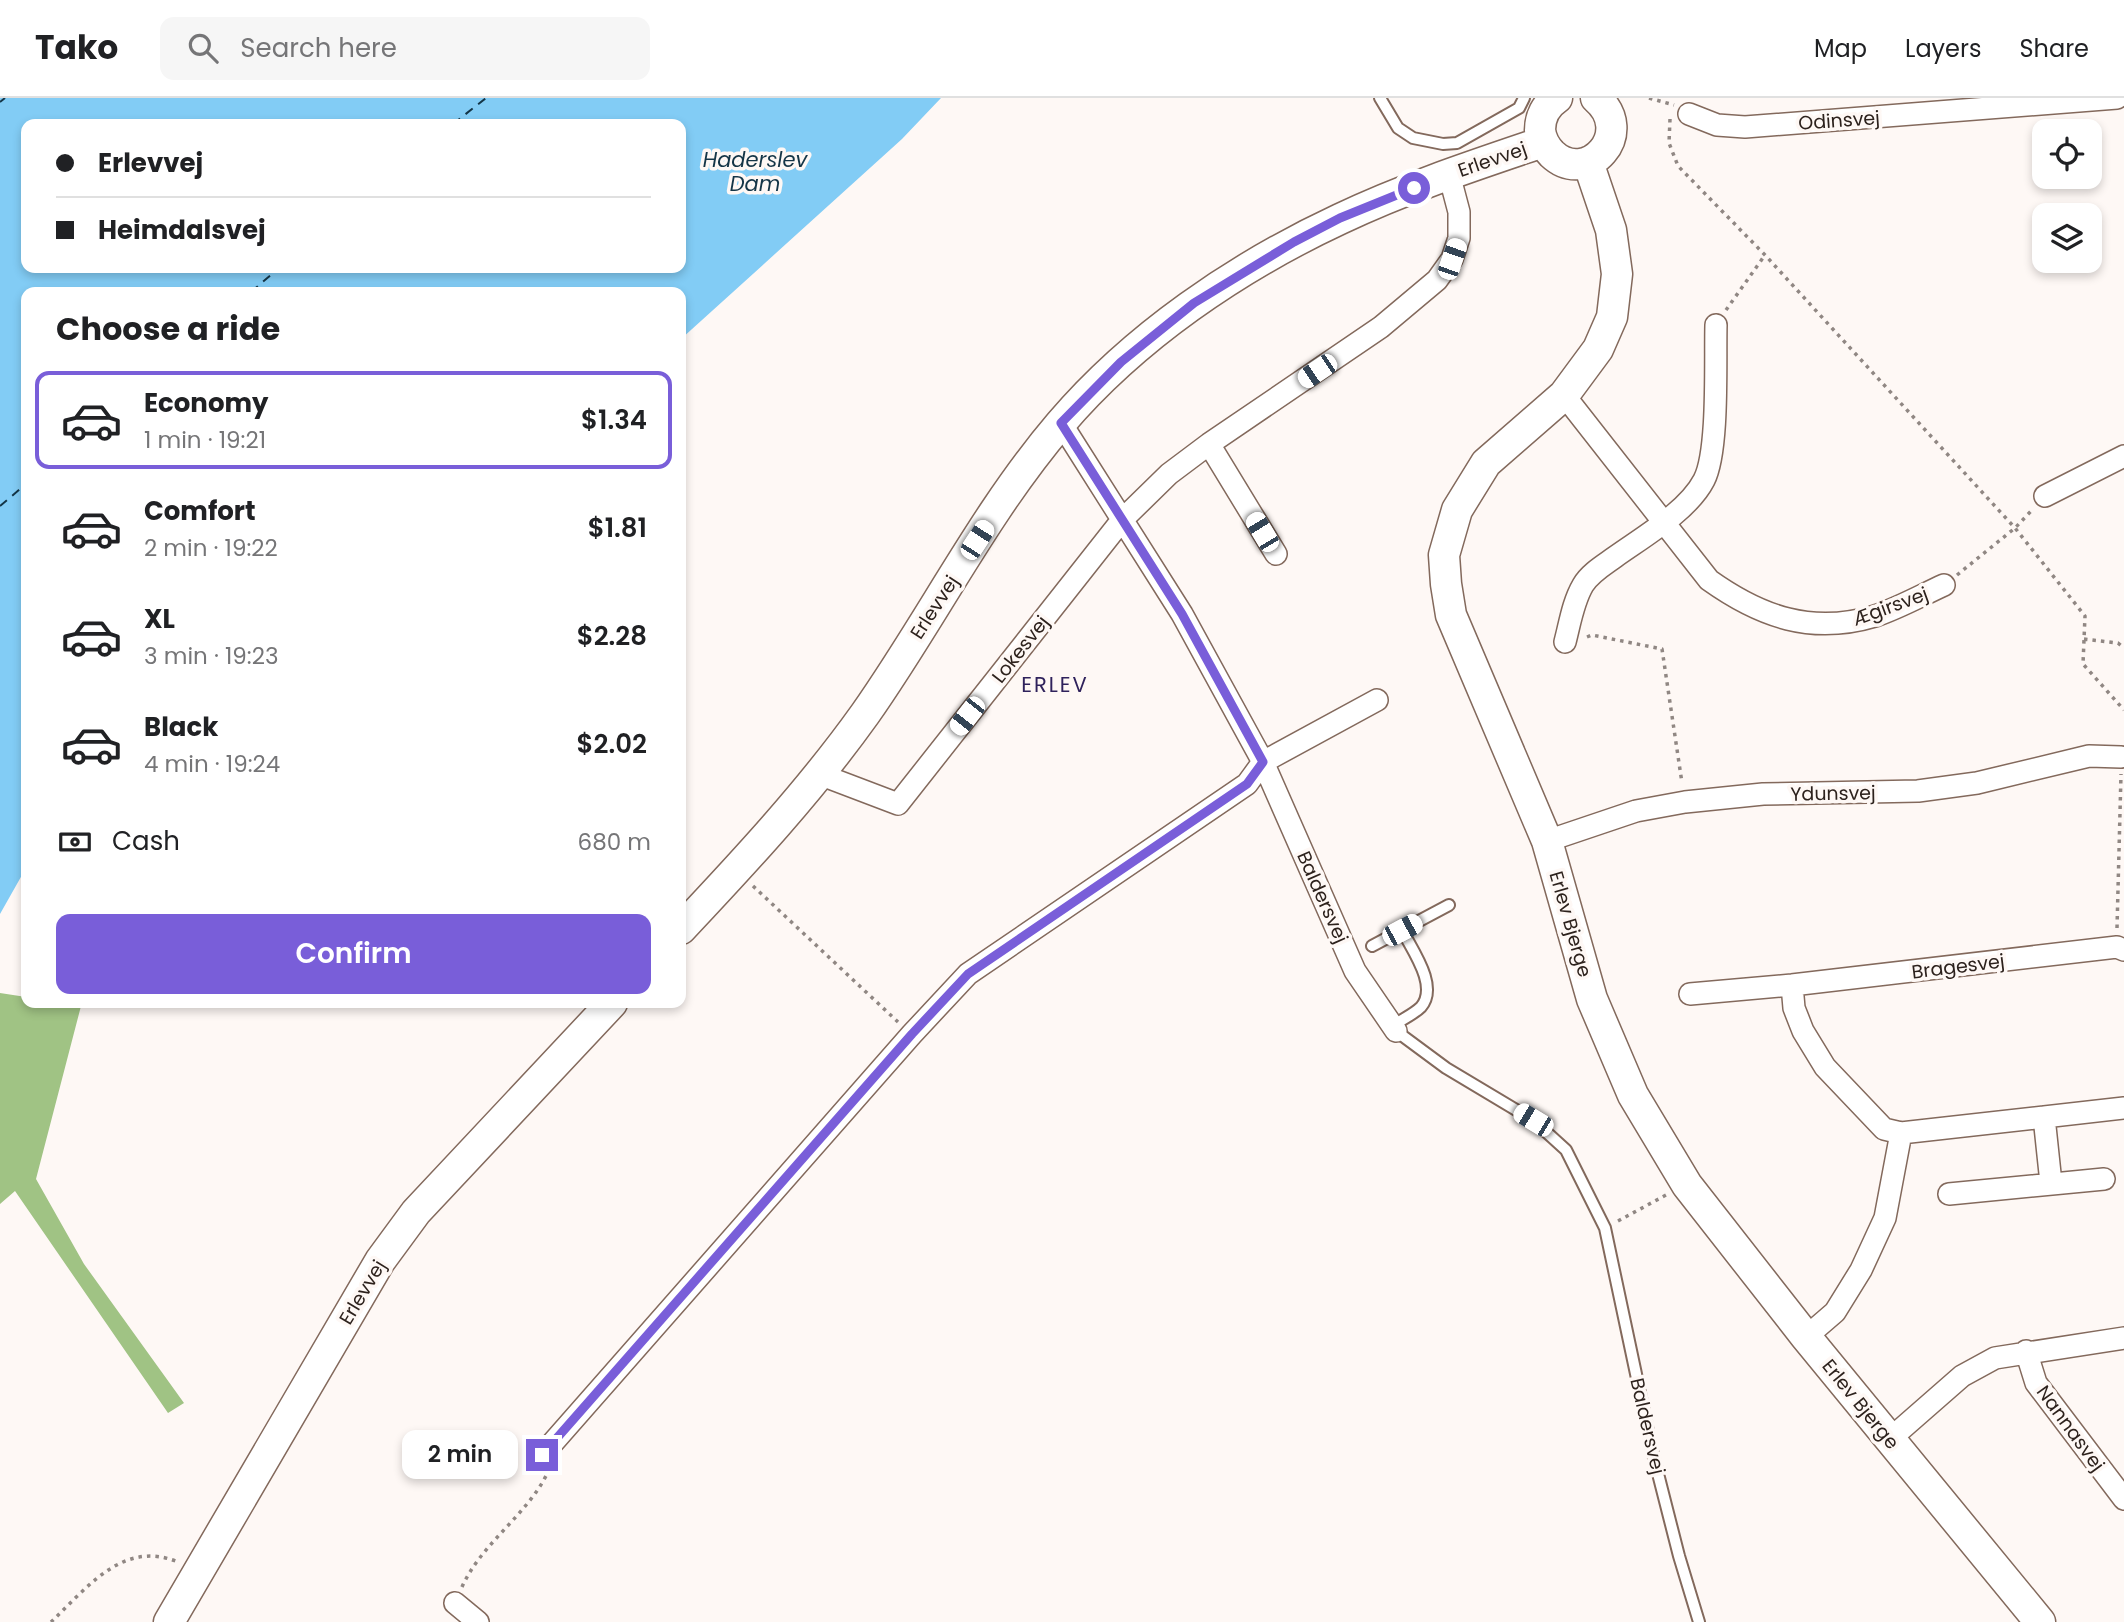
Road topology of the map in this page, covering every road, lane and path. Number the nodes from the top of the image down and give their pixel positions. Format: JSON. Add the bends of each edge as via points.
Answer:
{"nodes":[{"id":1,"x":1380,"y":98,"type":"edge"},
{"id":2,"x":1524,"y":98,"type":"edge"},
{"id":3,"x":1557,"y":98,"type":"edge"},
{"id":4,"x":1649,"y":98,"type":"edge"},
{"id":5,"x":2117,"y":98,"type":"edge"},
{"id":6,"x":1603,"y":100,"type":"edge"},
{"id":7,"x":1670,"y":103,"type":"junction"},
{"id":8,"x":1689,"y":114,"type":"joint"},
{"id":9,"x":1543,"y":142,"type":"junction"},
{"id":10,"x":1588,"y":162,"type":"junction"},
{"id":11,"x":1449,"y":174,"type":"junction"},
{"id":12,"x":1765,"y":255,"type":"junction"},
{"id":13,"x":1716,"y":325,"type":"joint"},
{"id":14,"x":1564,"y":394,"type":"junction"},
{"id":15,"x":1061,"y":423,"type":"junction"},
{"id":16,"x":1209,"y":444,"type":"junction"},
{"id":17,"x":2124,"y":456,"type":"edge"},
{"id":18,"x":2045,"y":496,"type":"joint"},
{"id":19,"x":1122,"y":520,"type":"junction"},
{"id":20,"x":1663,"y":523,"type":"junction"},
{"id":21,"x":2015,"y":528,"type":"junction"},
{"id":22,"x":1276,"y":554,"type":"dead end"},
{"id":23,"x":1944,"y":585,"type":"joint"},
{"id":24,"x":2084,"y":639,"type":"junction"},
{"id":25,"x":1565,"y":642,"type":"joint"},
{"id":26,"x":2124,"y":648,"type":"edge"},
{"id":27,"x":1377,"y":700,"type":"dead end"},
{"id":28,"x":2124,"y":710,"type":"edge"},
{"id":29,"x":2121,"y":757,"type":"joint"},
{"id":30,"x":1263,"y":762,"type":"junction"},
{"id":31,"x":819,"y":774,"type":"junction"},
{"id":32,"x":1685,"y":802,"type":"junction"},
{"id":33,"x":1547,"y":841,"type":"junction"},
{"id":34,"x":736,"y":871,"type":"junction"},
{"id":35,"x":1449,"y":905,"type":"dead end"},
{"id":36,"x":686,"y":924,"type":"edge"},
{"id":37,"x":1402,"y":930,"type":"junction"},
{"id":38,"x":1372,"y":946,"type":"dead end"},
{"id":39,"x":2120,"y":948,"type":"edge"},
{"id":40,"x":1792,"y":985,"type":"junction"},
{"id":41,"x":1690,"y":994,"type":"dead end"},
{"id":42,"x":607,"y":1008,"type":"edge"},
{"id":43,"x":1395,"y":1028,"type":"junction"},
{"id":44,"x":912,"y":1034,"type":"junction"},
{"id":45,"x":2124,"y":1108,"type":"edge"},
{"id":46,"x":2044,"y":1117,"type":"junction"},
{"id":47,"x":1900,"y":1133,"type":"junction"},
{"id":48,"x":2104,"y":1179,"type":"dead end"},
{"id":49,"x":2051,"y":1183,"type":"junction"},
{"id":50,"x":1687,"y":1185,"type":"junction"},
{"id":51,"x":1950,"y":1194,"type":"dead end"},
{"id":52,"x":1605,"y":1228,"type":"junction"},
{"id":53,"x":1806,"y":1337,"type":"junction"},
{"id":54,"x":2124,"y":1338,"type":"edge"},
{"id":55,"x":2026,"y":1352,"type":"junction"},
{"id":56,"x":1890,"y":1440,"type":"junction"},
{"id":57,"x":542,"y":1455,"type":"joint"},
{"id":58,"x":2124,"y":1499,"type":"edge"},
{"id":59,"x":199,"y":1570,"type":"junction"},
{"id":60,"x":455,"y":1603,"type":"joint"},
{"id":61,"x":51,"y":1622,"type":"edge"},
{"id":62,"x":169,"y":1622,"type":"edge"},
{"id":63,"x":478,"y":1622,"type":"edge"},
{"id":64,"x":1699,"y":1622,"type":"edge"},
{"id":65,"x":2040,"y":1622,"type":"edge"}],
"edges":[{"from":1,"to":2,"type":"lane","via":[[1398,128],[1413,138],[1443,144],[1468,137],[1519,108]]},
{"from":3,"to":9,"type":"street","via":[[1541,121]]},
{"from":4,"to":7,"type":"path"},
{"from":5,"to":8,"type":"street","name":"Odinsvej","via":[[1745,127],[1717,125]]},
{"from":6,"to":10,"type":"street","via":[[1611,137],[1598,157]]},
{"from":7,"to":8,"type":"path"},
{"from":7,"to":12,"type":"path","via":[[1669,143],[1678,166]]},
{"from":9,"to":10,"type":"street","via":[[1567,163]]},
{"from":9,"to":11,"type":"street","name":"Erlevvej"},
{"from":10,"to":14,"type":"street","name":"Erlev Bjerge","via":[[1611,230],[1617,274],[1612,317],[1598,349]]},
{"from":11,"to":15,"type":"street","name":"Erlevvej","via":[[1340,218],[1205,296],[1121,362]]},
{"from":11,"to":16,"type":"street","name":"Lokesvej","via":[[1460,212],[1460,238],[1437,280],[1381,327]]},
{"from":12,"to":13,"type":"path"},
{"from":12,"to":21,"type":"path"},
{"from":13,"to":20,"type":"street","via":[[1712,456],[1705,480],[1693,497]]},
{"from":14,"to":20,"type":"street","name":"Ægirsvej"},
{"from":14,"to":33,"type":"street","name":"Erlev Bjerge","via":[[1486,463],[1457,510],[1444,555],[1451,615]]},
{"from":15,"to":19,"type":"street","name":"Baldersvej"},
{"from":15,"to":31,"type":"street","name":"Erlevvej","via":[[1012,485],[866,713]]},
{"from":16,"to":19,"type":"street","name":"Lokesvej","via":[[1169,474]]},
{"from":16,"to":22,"type":"street"},
{"from":17,"to":18,"type":"street"},
{"from":18,"to":21,"type":"path"},
{"from":19,"to":30,"type":"street","name":"Baldersvej","via":[[1182,614]]},
{"from":19,"to":31,"type":"street","name":"Lokesvej","via":[[898,804]]},
{"from":20,"to":23,"type":"street","name":"Ægirsvej","via":[[1709,580],[1774,616],[1839,624],[1877,615]]},
{"from":20,"to":25,"type":"street","via":[[1584,583]]},
{"from":21,"to":23,"type":"path"},
{"from":21,"to":24,"type":"path","via":[[2085,615]]},
{"from":24,"to":26,"type":"path","via":[[2118,643]]},
{"from":24,"to":28,"type":"path","via":[[2083,664]]},
{"from":25,"to":32,"type":"path","via":[[1592,635],[1662,649]]},
{"from":27,"to":30,"type":"street"},
{"from":29,"to":32,"type":"street","name":"Ydunsvej","via":[[2089,755],[1978,783],[1918,791],[1763,794]]},
{"from":29,"to":39,"type":"path"},
{"from":30,"to":43,"type":"street","name":"Baldersvej","via":[[1356,971]]},
{"from":30,"to":44,"type":"street","via":[[1247,784],[968,974]]},
{"from":31,"to":34,"type":"street","name":"Erlevvej"},
{"from":32,"to":33,"type":"street","name":"Ydunsvej","via":[[1636,811]]},
{"from":33,"to":50,"type":"street","name":"Erlev Bjerge","via":[[1592,999],[1633,1095]]},
{"from":34,"to":36,"type":"street","name":"Erlevvej"},
{"from":34,"to":44,"type":"path"},
{"from":35,"to":37,"type":"lane","name":"Baldersvej"},
{"from":37,"to":38,"type":"lane","name":"Baldersvej"},
{"from":37,"to":43,"type":"lane","via":[[1427,985],[1421,1006]]},
{"from":39,"to":40,"type":"street","name":"Bragesvej"},
{"from":40,"to":41,"type":"street","name":"Bragesvej"},
{"from":40,"to":47,"type":"street","via":[[1802,1031],[1825,1067],[1884,1129]]},
{"from":42,"to":59,"type":"street","name":"Erlevvej","via":[[416,1212],[380,1261]]},
{"from":43,"to":52,"type":"lane","name":"Baldersvej","via":[[1446,1068],[1533,1120],[1566,1150]]},
{"from":44,"to":57,"type":"street"},
{"from":45,"to":46,"type":"street"},
{"from":46,"to":47,"type":"street"},
{"from":46,"to":49,"type":"street"},
{"from":47,"to":53,"type":"street","via":[[1885,1217],[1861,1270],[1835,1312]]},
{"from":48,"to":49,"type":"street"},
{"from":49,"to":51,"type":"street"},
{"from":50,"to":52,"type":"path"},
{"from":50,"to":53,"type":"street","name":"Erlev Bjerge"},
{"from":52,"to":64,"type":"lane","name":"Baldersvej","via":[[1653,1454]]},
{"from":53,"to":56,"type":"street","name":"Erlev Bjerge"},
{"from":54,"to":55,"type":"street"},
{"from":55,"to":56,"type":"street","via":[[1995,1358],[1962,1376]]},
{"from":55,"to":58,"type":"street","name":"Nannasvej","via":[[2036,1383]]},
{"from":56,"to":65,"type":"street","name":"Erlev Bjerge"},
{"from":57,"to":60,"type":"path","via":[[548,1472],[538,1492],[470,1571]]},
{"from":59,"to":61,"type":"path","via":[[165,1556],[128,1559],[107,1569]]},
{"from":59,"to":62,"type":"street","name":"Erlevvej"},
{"from":60,"to":63,"type":"street"}]}
